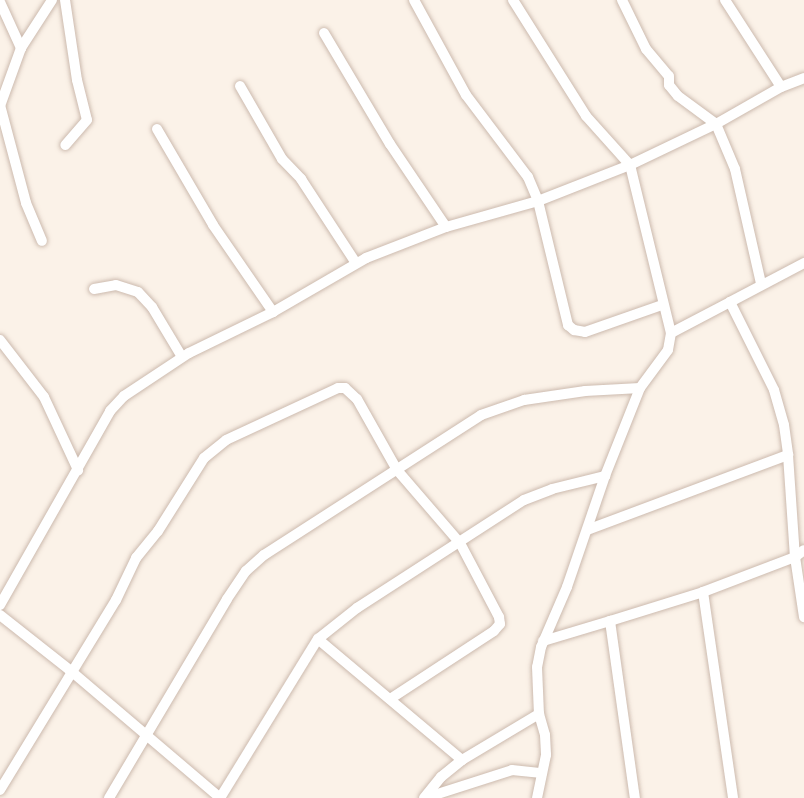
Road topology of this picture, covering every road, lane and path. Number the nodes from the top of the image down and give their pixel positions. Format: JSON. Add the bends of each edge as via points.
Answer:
{"nodes":[{"id":1,"x":52,"y":0,"type":"edge"},
{"id":2,"x":65,"y":0,"type":"edge"},
{"id":3,"x":414,"y":0,"type":"edge"},
{"id":4,"x":513,"y":0,"type":"edge"},
{"id":5,"x":622,"y":0,"type":"edge"},
{"id":6,"x":725,"y":0,"type":"edge"},
{"id":7,"x":0,"y":2,"type":"edge"},
{"id":8,"x":324,"y":33,"type":"dead end"},
{"id":9,"x":21,"y":48,"type":"junction"},
{"id":10,"x":803,"y":81,"type":"edge"},
{"id":11,"x":240,"y":86,"type":"dead end"},
{"id":12,"x":781,"y":86,"type":"junction"},
{"id":13,"x":0,"y":106,"type":"edge"},
{"id":14,"x":716,"y":124,"type":"junction"},
{"id":15,"x":157,"y":129,"type":"dead end"},
{"id":16,"x":65,"y":145,"type":"dead end"},
{"id":17,"x":630,"y":165,"type":"junction"},
{"id":18,"x":538,"y":201,"type":"junction"},
{"id":19,"x":446,"y":227,"type":"junction"},
{"id":20,"x":42,"y":241,"type":"dead end"},
{"id":21,"x":356,"y":263,"type":"junction"},
{"id":22,"x":804,"y":263,"type":"edge"},
{"id":23,"x":761,"y":283,"type":"junction"},
{"id":24,"x":94,"y":289,"type":"dead end"},
{"id":25,"x":730,"y":302,"type":"junction"},
{"id":26,"x":662,"y":305,"type":"junction"},
{"id":27,"x":273,"y":312,"type":"junction"},
{"id":28,"x":671,"y":333,"type":"junction"},
{"id":29,"x":0,"y":340,"type":"edge"},
{"id":30,"x":182,"y":358,"type":"junction"},
{"id":31,"x":640,"y":388,"type":"junction"},
{"id":32,"x":788,"y":456,"type":"junction"},
{"id":33,"x":78,"y":470,"type":"junction"},
{"id":34,"x":397,"y":470,"type":"junction"},
{"id":35,"x":605,"y":476,"type":"junction"},
{"id":36,"x":587,"y":530,"type":"junction"},
{"id":37,"x":460,"y":543,"type":"junction"},
{"id":38,"x":799,"y":553,"type":"edge"},
{"id":39,"x":703,"y":592,"type":"junction"},
{"id":40,"x":0,"y":605,"type":"edge"},
{"id":41,"x":0,"y":615,"type":"edge"},
{"id":42,"x":804,"y":617,"type":"edge"},
{"id":43,"x":610,"y":621,"type":"junction"},
{"id":44,"x":318,"y":639,"type":"junction"},
{"id":45,"x":543,"y":641,"type":"junction"},
{"id":46,"x":71,"y":671,"type":"junction"},
{"id":47,"x":390,"y":699,"type":"junction"},
{"id":48,"x":539,"y":714,"type":"junction"},
{"id":49,"x":146,"y":734,"type":"junction"},
{"id":50,"x":462,"y":760,"type":"junction"},
{"id":51,"x":542,"y":773,"type":"junction"},
{"id":52,"x":0,"y":790,"type":"edge"},
{"id":53,"x":109,"y":798,"type":"edge"},
{"id":54,"x":220,"y":798,"type":"edge"},
{"id":55,"x":425,"y":798,"type":"edge"},
{"id":56,"x":537,"y":798,"type":"edge"},
{"id":57,"x":635,"y":798,"type":"edge"},
{"id":58,"x":733,"y":798,"type":"edge"}],
"edges":[{"from":1,"to":9,"type":"street"},
{"from":2,"to":16,"type":"street","via":[[87,120]]},
{"from":3,"to":18,"type":"street","via":[[466,95],[528,177]]},
{"from":4,"to":17,"type":"street","via":[[586,116]]},
{"from":5,"to":14,"type":"street","via":[[646,49],[669,76],[669,85]]},
{"from":6,"to":12,"type":"street"},
{"from":7,"to":9,"type":"street"},
{"from":8,"to":19,"type":"street"},
{"from":9,"to":13,"type":"street"},
{"from":10,"to":12,"type":"street"},
{"from":11,"to":21,"type":"street","via":[[282,159],[301,179]]},
{"from":12,"to":14,"type":"street"},
{"from":13,"to":20,"type":"street","via":[[26,203]]},
{"from":14,"to":17,"type":"street"},
{"from":14,"to":23,"type":"street","via":[[735,169]]},
{"from":15,"to":27,"type":"street","via":[[212,225]]},
{"from":17,"to":18,"type":"street"},
{"from":17,"to":26,"type":"street"},
{"from":18,"to":19,"type":"street"},
{"from":18,"to":26,"type":"street","via":[[568,325],[585,332]]},
{"from":19,"to":21,"type":"street"},
{"from":21,"to":27,"type":"street"},
{"from":22,"to":23,"type":"street"},
{"from":23,"to":25,"type":"street"},
{"from":24,"to":30,"type":"street","via":[[116,285],[138,292]]},
{"from":25,"to":28,"type":"street"},
{"from":25,"to":32,"type":"street","via":[[774,390]]},
{"from":26,"to":28,"type":"street"},
{"from":27,"to":30,"type":"street"},
{"from":28,"to":31,"type":"street","via":[[668,350]]},
{"from":29,"to":33,"type":"street","via":[[44,397]]},
{"from":30,"to":33,"type":"street","via":[[124,396],[110,411]]},
{"from":31,"to":34,"type":"street","via":[[585,391],[502,406],[453,431]]},
{"from":31,"to":35,"type":"street"},
{"from":32,"to":36,"type":"street"},
{"from":32,"to":38,"type":"street"},
{"from":33,"to":40,"type":"street"},
{"from":34,"to":37,"type":"street"},
{"from":34,"to":46,"type":"street","via":[[357,399],[345,387],[226,440],[204,458],[136,558],[116,600]]},
{"from":34,"to":49,"type":"street","via":[[246,571]]},
{"from":35,"to":36,"type":"street"},
{"from":35,"to":37,"type":"street","via":[[524,500]]},
{"from":36,"to":45,"type":"street"},
{"from":37,"to":44,"type":"street","via":[[357,608]]},
{"from":37,"to":47,"type":"street","via":[[500,624]]},
{"from":38,"to":39,"type":"street"},
{"from":38,"to":42,"type":"street"},
{"from":39,"to":43,"type":"street"},
{"from":39,"to":58,"type":"street"},
{"from":41,"to":46,"type":"street"},
{"from":43,"to":45,"type":"street"},
{"from":43,"to":57,"type":"street"},
{"from":44,"to":47,"type":"street"},
{"from":44,"to":54,"type":"street"},
{"from":45,"to":48,"type":"street","via":[[537,667]]},
{"from":46,"to":49,"type":"street"},
{"from":46,"to":52,"type":"street"},
{"from":47,"to":50,"type":"street"},
{"from":48,"to":50,"type":"street"},
{"from":48,"to":51,"type":"street","via":[[545,735]]},
{"from":49,"to":53,"type":"street"},
{"from":49,"to":54,"type":"street"},
{"from":50,"to":55,"type":"street"},
{"from":51,"to":55,"type":"street","via":[[512,770]]},
{"from":51,"to":56,"type":"street"}]}
